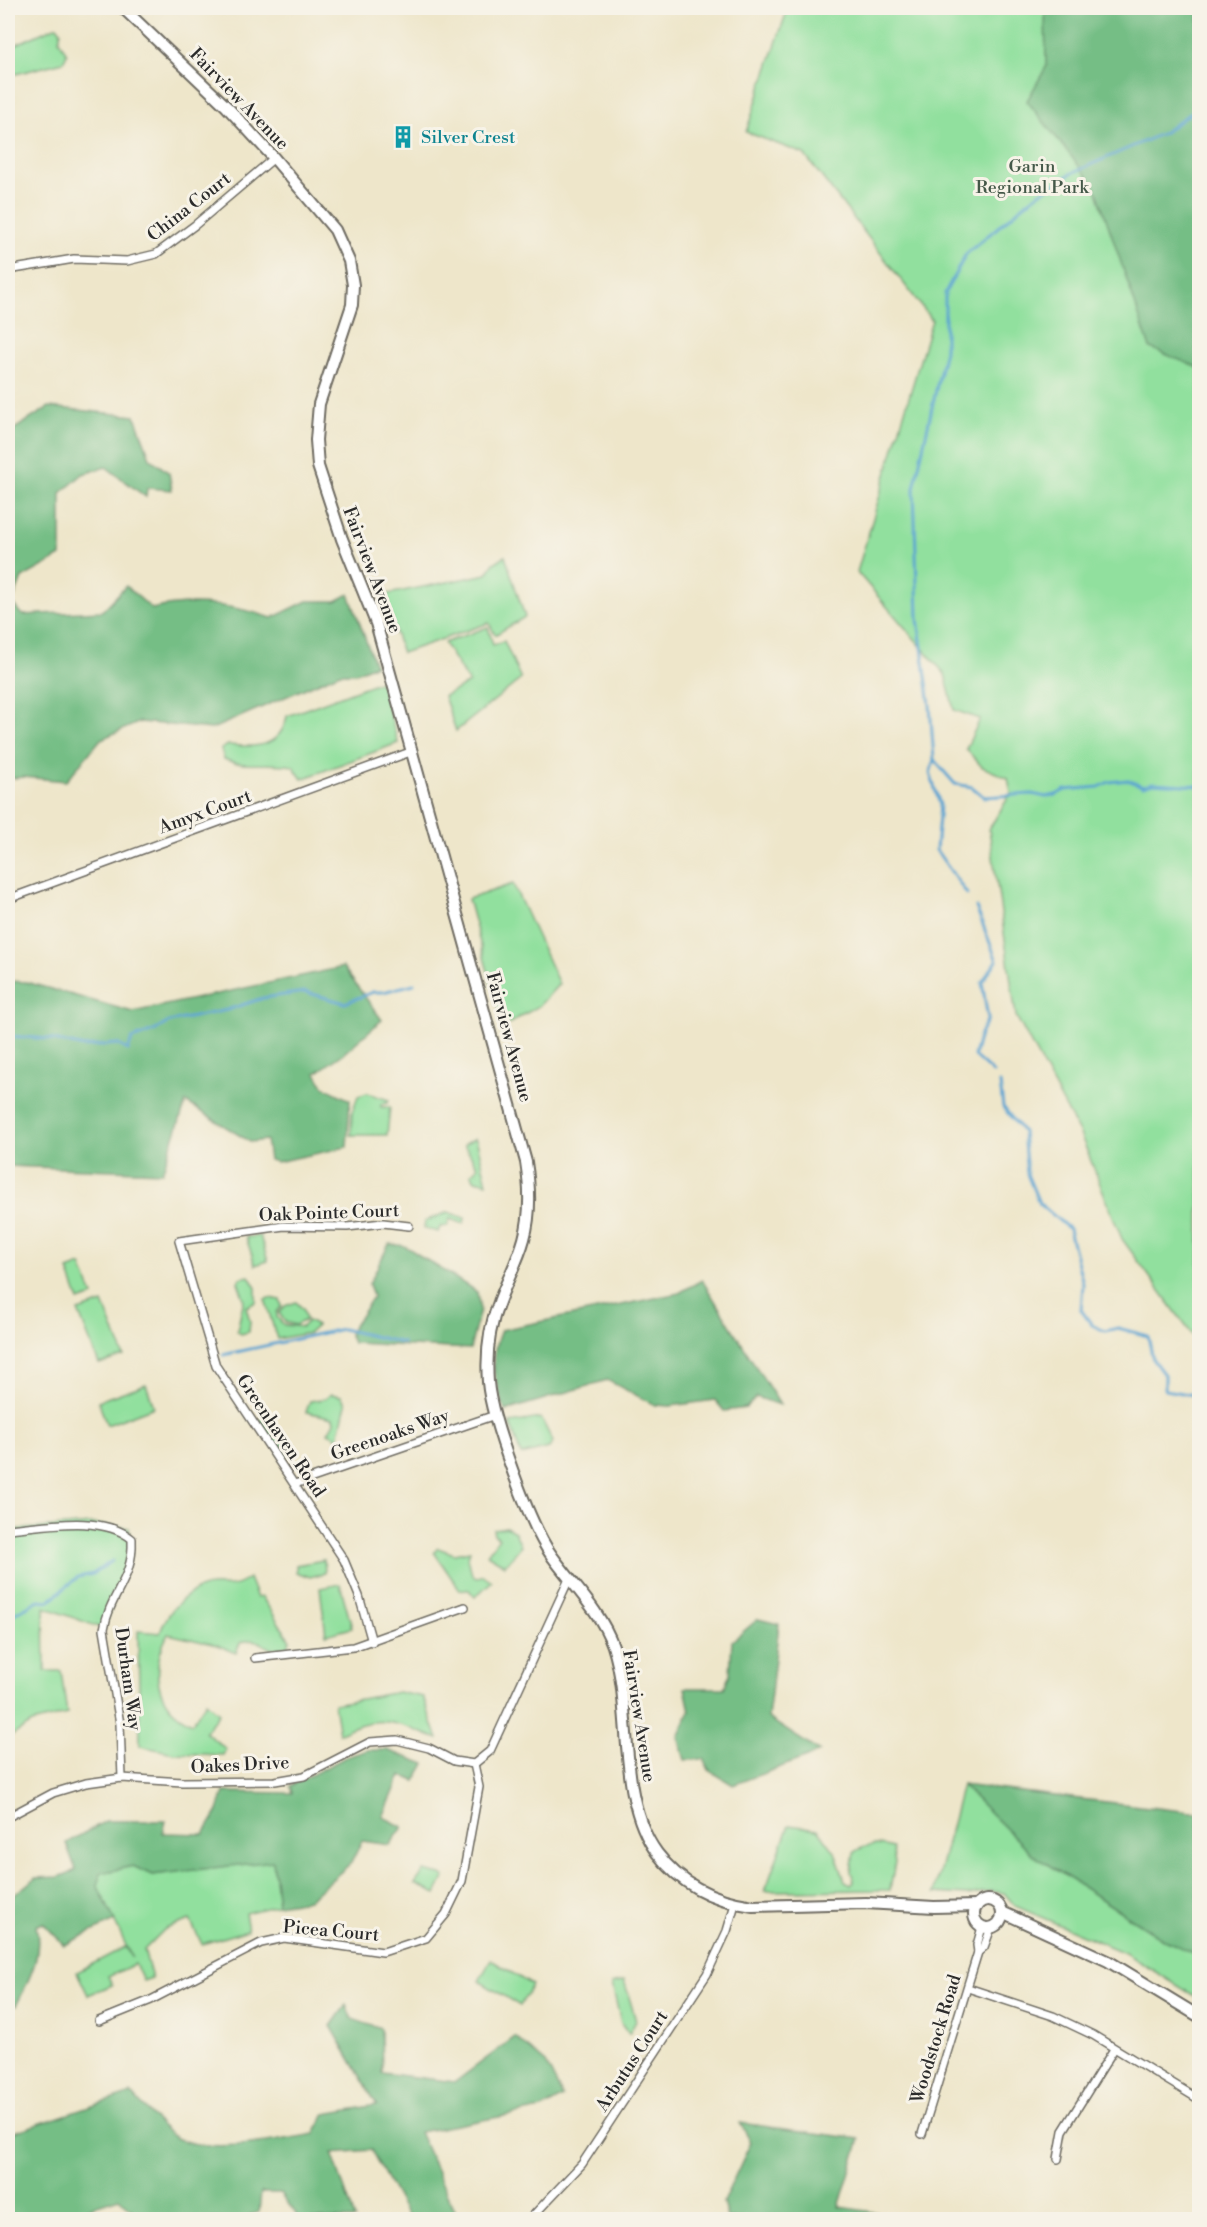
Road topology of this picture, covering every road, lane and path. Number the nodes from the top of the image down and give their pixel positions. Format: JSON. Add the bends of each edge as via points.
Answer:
{"nodes":[{"id":1,"x":123,"y":8,"type":"edge"},
{"id":2,"x":274,"y":158,"type":"junction"},
{"id":3,"x":8,"y":270,"type":"edge"},
{"id":4,"x":413,"y":751,"type":"junction"},
{"id":5,"x":8,"y":899,"type":"edge"},
{"id":6,"x":409,"y":1226,"type":"dead end"},
{"id":7,"x":178,"y":1240,"type":"joint"},
{"id":8,"x":495,"y":1415,"type":"junction"},
{"id":9,"x":295,"y":1484,"type":"junction"},
{"id":10,"x":8,"y":1529,"type":"edge"},
{"id":11,"x":569,"y":1579,"type":"junction"},
{"id":12,"x":465,"y":1607,"type":"dead end"},
{"id":13,"x":372,"y":1642,"type":"junction"},
{"id":14,"x":255,"y":1658,"type":"dead end"},
{"id":15,"x":474,"y":1764,"type":"junction"},
{"id":16,"x":123,"y":1778,"type":"junction"},
{"id":17,"x":8,"y":1817,"type":"edge"},
{"id":18,"x":735,"y":1904,"type":"junction"},
{"id":19,"x":976,"y":1906,"type":"junction"},
{"id":20,"x":934,"y":1907,"type":"junction"},
{"id":21,"x":990,"y":1922,"type":"junction"},
{"id":22,"x":968,"y":1988,"type":"junction"},
{"id":23,"x":1200,"y":2017,"type":"edge"},
{"id":24,"x":99,"y":2021,"type":"dead end"},
{"id":25,"x":1114,"y":2049,"type":"junction"},
{"id":26,"x":1200,"y":2100,"type":"edge"},
{"id":27,"x":922,"y":2134,"type":"dead end"},
{"id":28,"x":1058,"y":2158,"type":"dead end"},
{"id":29,"x":529,"y":2220,"type":"edge"}],
"edges":[{"from":1,"to":2,"type":"main road","name":"Fairview Avenue","via":[[227,107]]},
{"from":2,"to":3,"type":"street","name":"China Court","via":[[156,254],[127,261],[74,259]]},
{"from":2,"to":4,"type":"main road","name":"Fairview Avenue","via":[[335,230],[350,261],[352,305],[320,404],[318,466],[376,622]]},
{"from":4,"to":5,"type":"street","name":"Amyx Court"},
{"from":4,"to":8,"type":"main road","name":"Fairview Avenue","via":[[529,1182],[525,1237],[491,1329],[488,1377]]},
{"from":6,"to":7,"type":"street","name":"Oak Pointe Court","via":[[284,1226]]},
{"from":7,"to":9,"type":"street","name":"Greenhaven Road","via":[[216,1366]]},
{"from":8,"to":9,"type":"street","name":"Greenoaks Way"},
{"from":8,"to":11,"type":"main road","name":"Fairview Avenue","via":[[535,1526]]},
{"from":9,"to":13,"type":"street","name":"Greenhaven Road","via":[[344,1560]]},
{"from":10,"to":16,"type":"street","name":"Durham Way","via":[[93,1524],[113,1527],[132,1539],[133,1559],[106,1615],[104,1629],[120,1724]]},
{"from":11,"to":15,"type":"street","via":[[490,1751]]},
{"from":11,"to":18,"type":"main road","name":"Fairview Avenue","via":[[605,1629],[616,1658],[636,1802],[649,1838],[665,1862],[690,1884]]},
{"from":12,"to":13,"type":"street"},
{"from":13,"to":14,"type":"street"},
{"from":15,"to":16,"type":"street","name":"Oakes Drive","via":[[454,1761],[429,1748],[397,1740],[370,1742],[304,1776],[275,1781]]},
{"from":15,"to":24,"type":"street","name":"Picea Court","via":[[479,1786],[462,1881],[446,1914],[426,1938],[383,1952],[284,1938],[261,1943],[151,2000]]},
{"from":16,"to":17,"type":"street","name":"Oakes Drive","via":[[86,1783],[53,1794]]},
{"from":18,"to":20,"type":"main road","name":"Fairview Avenue","via":[[893,1903]]},
{"from":18,"to":29,"type":"street","name":"Arbutus Court","via":[[707,1974],[582,2164]]},
{"from":19,"to":20,"type":"main road","name":"Fairview Avenue"},
{"from":19,"to":21,"type":"main road"},
{"from":19,"to":21,"type":"main road","name":"Fairview Avenue","via":[[991,1900],[999,1904]]},
{"from":20,"to":21,"type":"main road","name":"Fairview Avenue"},
{"from":21,"to":22,"type":"street","name":"Woodstock Road","via":[[977,1945]]},
{"from":21,"to":23,"type":"main road","name":"Fairview Avenue","via":[[1038,1931],[1108,1961]]},
{"from":22,"to":25,"type":"street","via":[[1053,2016]]},
{"from":22,"to":27,"type":"street","name":"Woodstock Road"},
{"from":25,"to":26,"type":"street"},
{"from":25,"to":28,"type":"street","via":[[1063,2130]]}]}
